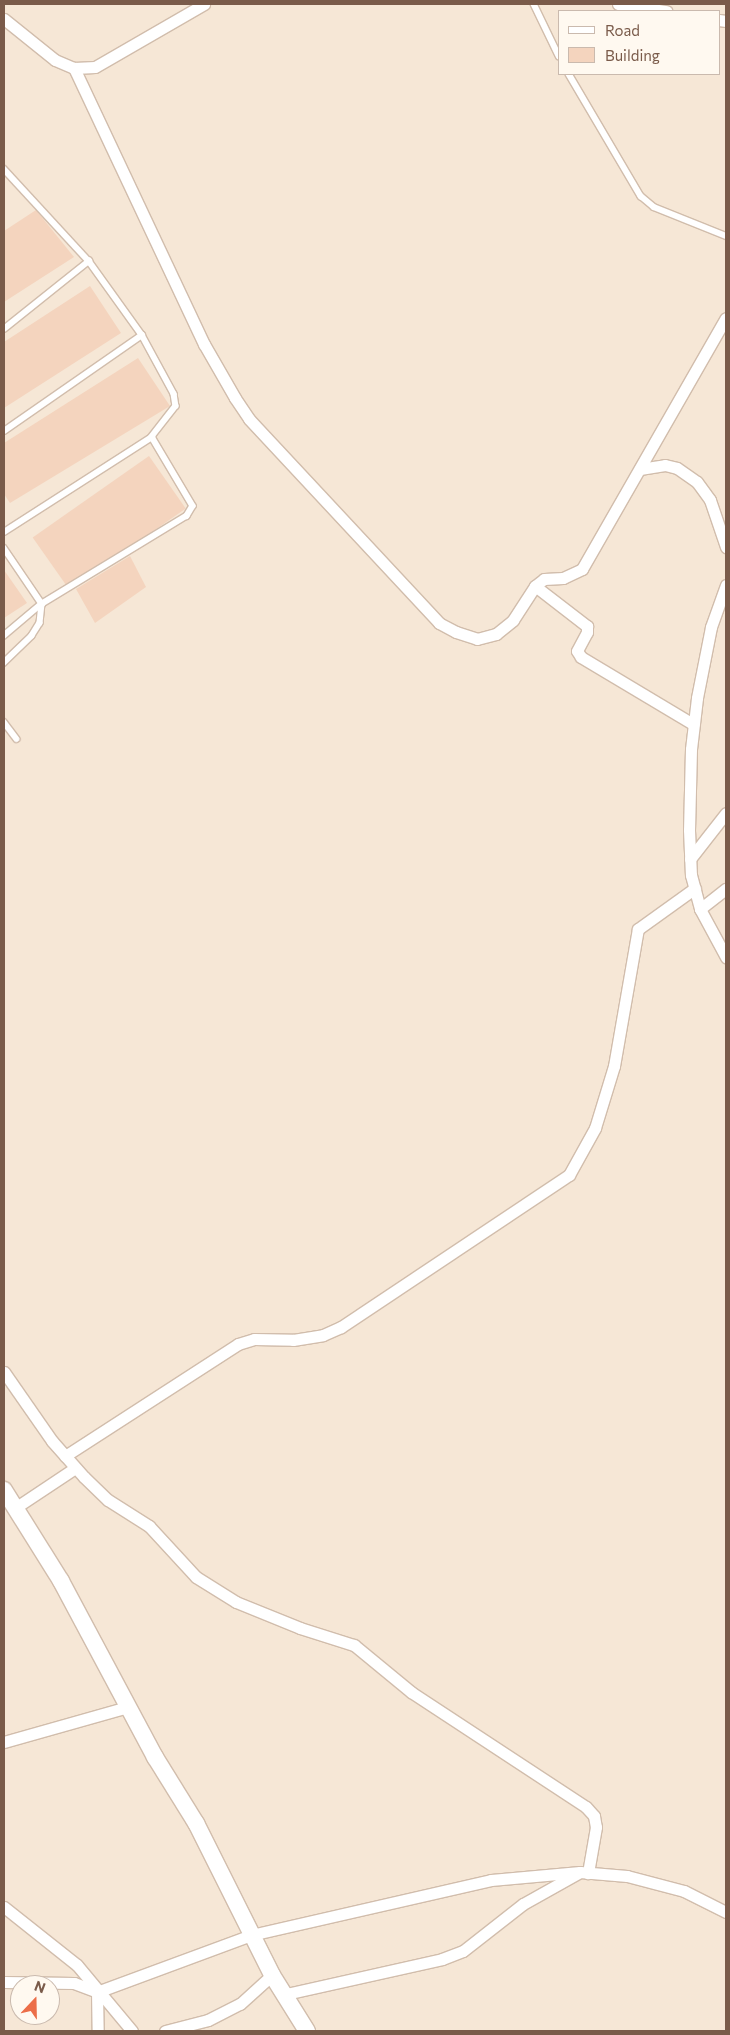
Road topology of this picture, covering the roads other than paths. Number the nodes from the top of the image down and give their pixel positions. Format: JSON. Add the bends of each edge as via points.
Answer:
{"nodes":[{"id":1,"x":204,"y":4,"type":"edge"},
{"id":2,"x":534,"y":4,"type":"edge"},
{"id":3,"x":618,"y":4,"type":"edge"},
{"id":4,"x":659,"y":10,"type":"edge"},
{"id":5,"x":4,"y":19,"type":"edge"},
{"id":6,"x":558,"y":54,"type":"edge"},
{"id":7,"x":74,"y":68,"type":"junction"},
{"id":8,"x":570,"y":75,"type":"edge"},
{"id":9,"x":4,"y":169,"type":"edge"},
{"id":10,"x":726,"y":236,"type":"edge"},
{"id":11,"x":89,"y":261,"type":"junction"},
{"id":12,"x":726,"y":318,"type":"edge"},
{"id":13,"x":4,"y":329,"type":"edge"},
{"id":14,"x":142,"y":335,"type":"junction"},
{"id":15,"x":4,"y":431,"type":"edge"},
{"id":16,"x":152,"y":437,"type":"junction"},
{"id":17,"x":640,"y":469,"type":"junction"},
{"id":18,"x":4,"y":532,"type":"edge"},
{"id":19,"x":726,"y":547,"type":"edge"},
{"id":20,"x":4,"y":548,"type":"edge"},
{"id":21,"x":726,"y":585,"type":"edge"},
{"id":22,"x":534,"y":586,"type":"junction"},
{"id":23,"x":42,"y":604,"type":"junction"},
{"id":24,"x":4,"y":636,"type":"edge"},
{"id":25,"x":4,"y":663,"type":"edge"},
{"id":26,"x":4,"y":722,"type":"edge"},
{"id":27,"x":693,"y":724,"type":"junction"},
{"id":28,"x":17,"y":739,"type":"dead end"},
{"id":29,"x":726,"y":813,"type":"edge"},
{"id":30,"x":690,"y":859,"type":"junction"},
{"id":31,"x":695,"y":888,"type":"junction"},
{"id":32,"x":726,"y":890,"type":"edge"},
{"id":33,"x":700,"y":909,"type":"junction"},
{"id":34,"x":726,"y":957,"type":"edge"},
{"id":35,"x":4,"y":1372,"type":"edge"},
{"id":36,"x":65,"y":1456,"type":"junction"},
{"id":37,"x":75,"y":1468,"type":"junction"},
{"id":38,"x":4,"y":1490,"type":"edge"},
{"id":39,"x":16,"y":1508,"type":"junction"},
{"id":40,"x":128,"y":1707,"type":"junction"},
{"id":41,"x":4,"y":1742,"type":"edge"},
{"id":42,"x":584,"y":1873,"type":"junction"},
{"id":43,"x":4,"y":1907,"type":"edge"},
{"id":44,"x":726,"y":1912,"type":"edge"},
{"id":45,"x":251,"y":1935,"type":"junction"},
{"id":46,"x":272,"y":1975,"type":"junction"},
{"id":47,"x":4,"y":1982,"type":"edge"},
{"id":48,"x":97,"y":1992,"type":"junction"},
{"id":49,"x":286,"y":1994,"type":"junction"},
{"id":50,"x":98,"y":2031,"type":"edge"},
{"id":51,"x":132,"y":2031,"type":"edge"},
{"id":52,"x":165,"y":2031,"type":"edge"},
{"id":53,"x":307,"y":2031,"type":"edge"}],
"edges":[{"from":1,"to":7,"type":"street","via":[[95,67]]},
{"from":2,"to":6,"type":"lane"},
{"from":3,"to":4,"type":"street"},
{"from":5,"to":7,"type":"street","via":[[55,60]]},
{"from":7,"to":22,"type":"street","via":[[204,344],[249,419],[440,623],[477,639],[496,634],[513,620]]},
{"from":8,"to":10,"type":"lane","via":[[641,196],[654,207]]},
{"from":9,"to":11,"type":"lane"},
{"from":11,"to":13,"type":"lane"},
{"from":11,"to":14,"type":"lane"},
{"from":12,"to":17,"type":"street"},
{"from":14,"to":15,"type":"lane"},
{"from":14,"to":16,"type":"lane","via":[[174,394],[176,406]]},
{"from":16,"to":18,"type":"lane"},
{"from":16,"to":23,"type":"lane","via":[[190,496],[193,506],[187,516]]},
{"from":17,"to":19,"type":"street","via":[[664,465],[677,468],[697,482],[710,500]]},
{"from":17,"to":22,"type":"street","via":[[582,569],[563,578],[544,579]]},
{"from":20,"to":23,"type":"lane"},
{"from":21,"to":27,"type":"street","via":[[711,627]]},
{"from":22,"to":27,"type":"street","via":[[586,626],[588,632],[577,651],[581,656]]},
{"from":23,"to":24,"type":"lane"},
{"from":23,"to":25,"type":"lane","via":[[40,623],[32,636]]},
{"from":26,"to":28,"type":"lane"},
{"from":27,"to":30,"type":"street","via":[[689,780]]},
{"from":29,"to":30,"type":"street"},
{"from":30,"to":31,"type":"street"},
{"from":31,"to":33,"type":"street"},
{"from":31,"to":36,"type":"street","via":[[638,929],[614,1066],[595,1128],[569,1175],[341,1327],[293,1340],[254,1339],[238,1344]]},
{"from":32,"to":33,"type":"street"},
{"from":33,"to":34,"type":"street"},
{"from":35,"to":36,"type":"street"},
{"from":36,"to":37,"type":"street"},
{"from":37,"to":39,"type":"street"},
{"from":37,"to":42,"type":"street","via":[[108,1500],[149,1526],[196,1578],[213,1590],[283,1622],[354,1644],[410,1692],[586,1807],[594,1816],[596,1827]]},
{"from":38,"to":39,"type":"main road"},
{"from":39,"to":40,"type":"main road","via":[[61,1581]]},
{"from":40,"to":41,"type":"street"},
{"from":40,"to":45,"type":"main road","via":[[196,1823]]},
{"from":42,"to":44,"type":"street","via":[[627,1876],[684,1891]]},
{"from":42,"to":45,"type":"street","via":[[491,1880]]},
{"from":42,"to":49,"type":"street","via":[[523,1904],[463,1951],[442,1959]]},
{"from":43,"to":48,"type":"street","via":[[61,1950]]},
{"from":45,"to":46,"type":"main road"},
{"from":45,"to":48,"type":"street"},
{"from":46,"to":49,"type":"main road"},
{"from":46,"to":52,"type":"street","via":[[240,2004],[208,2020]]},
{"from":47,"to":48,"type":"street","via":[[74,1984]]},
{"from":48,"to":50,"type":"street"},
{"from":48,"to":51,"type":"street"},
{"from":49,"to":53,"type":"main road"}]}
